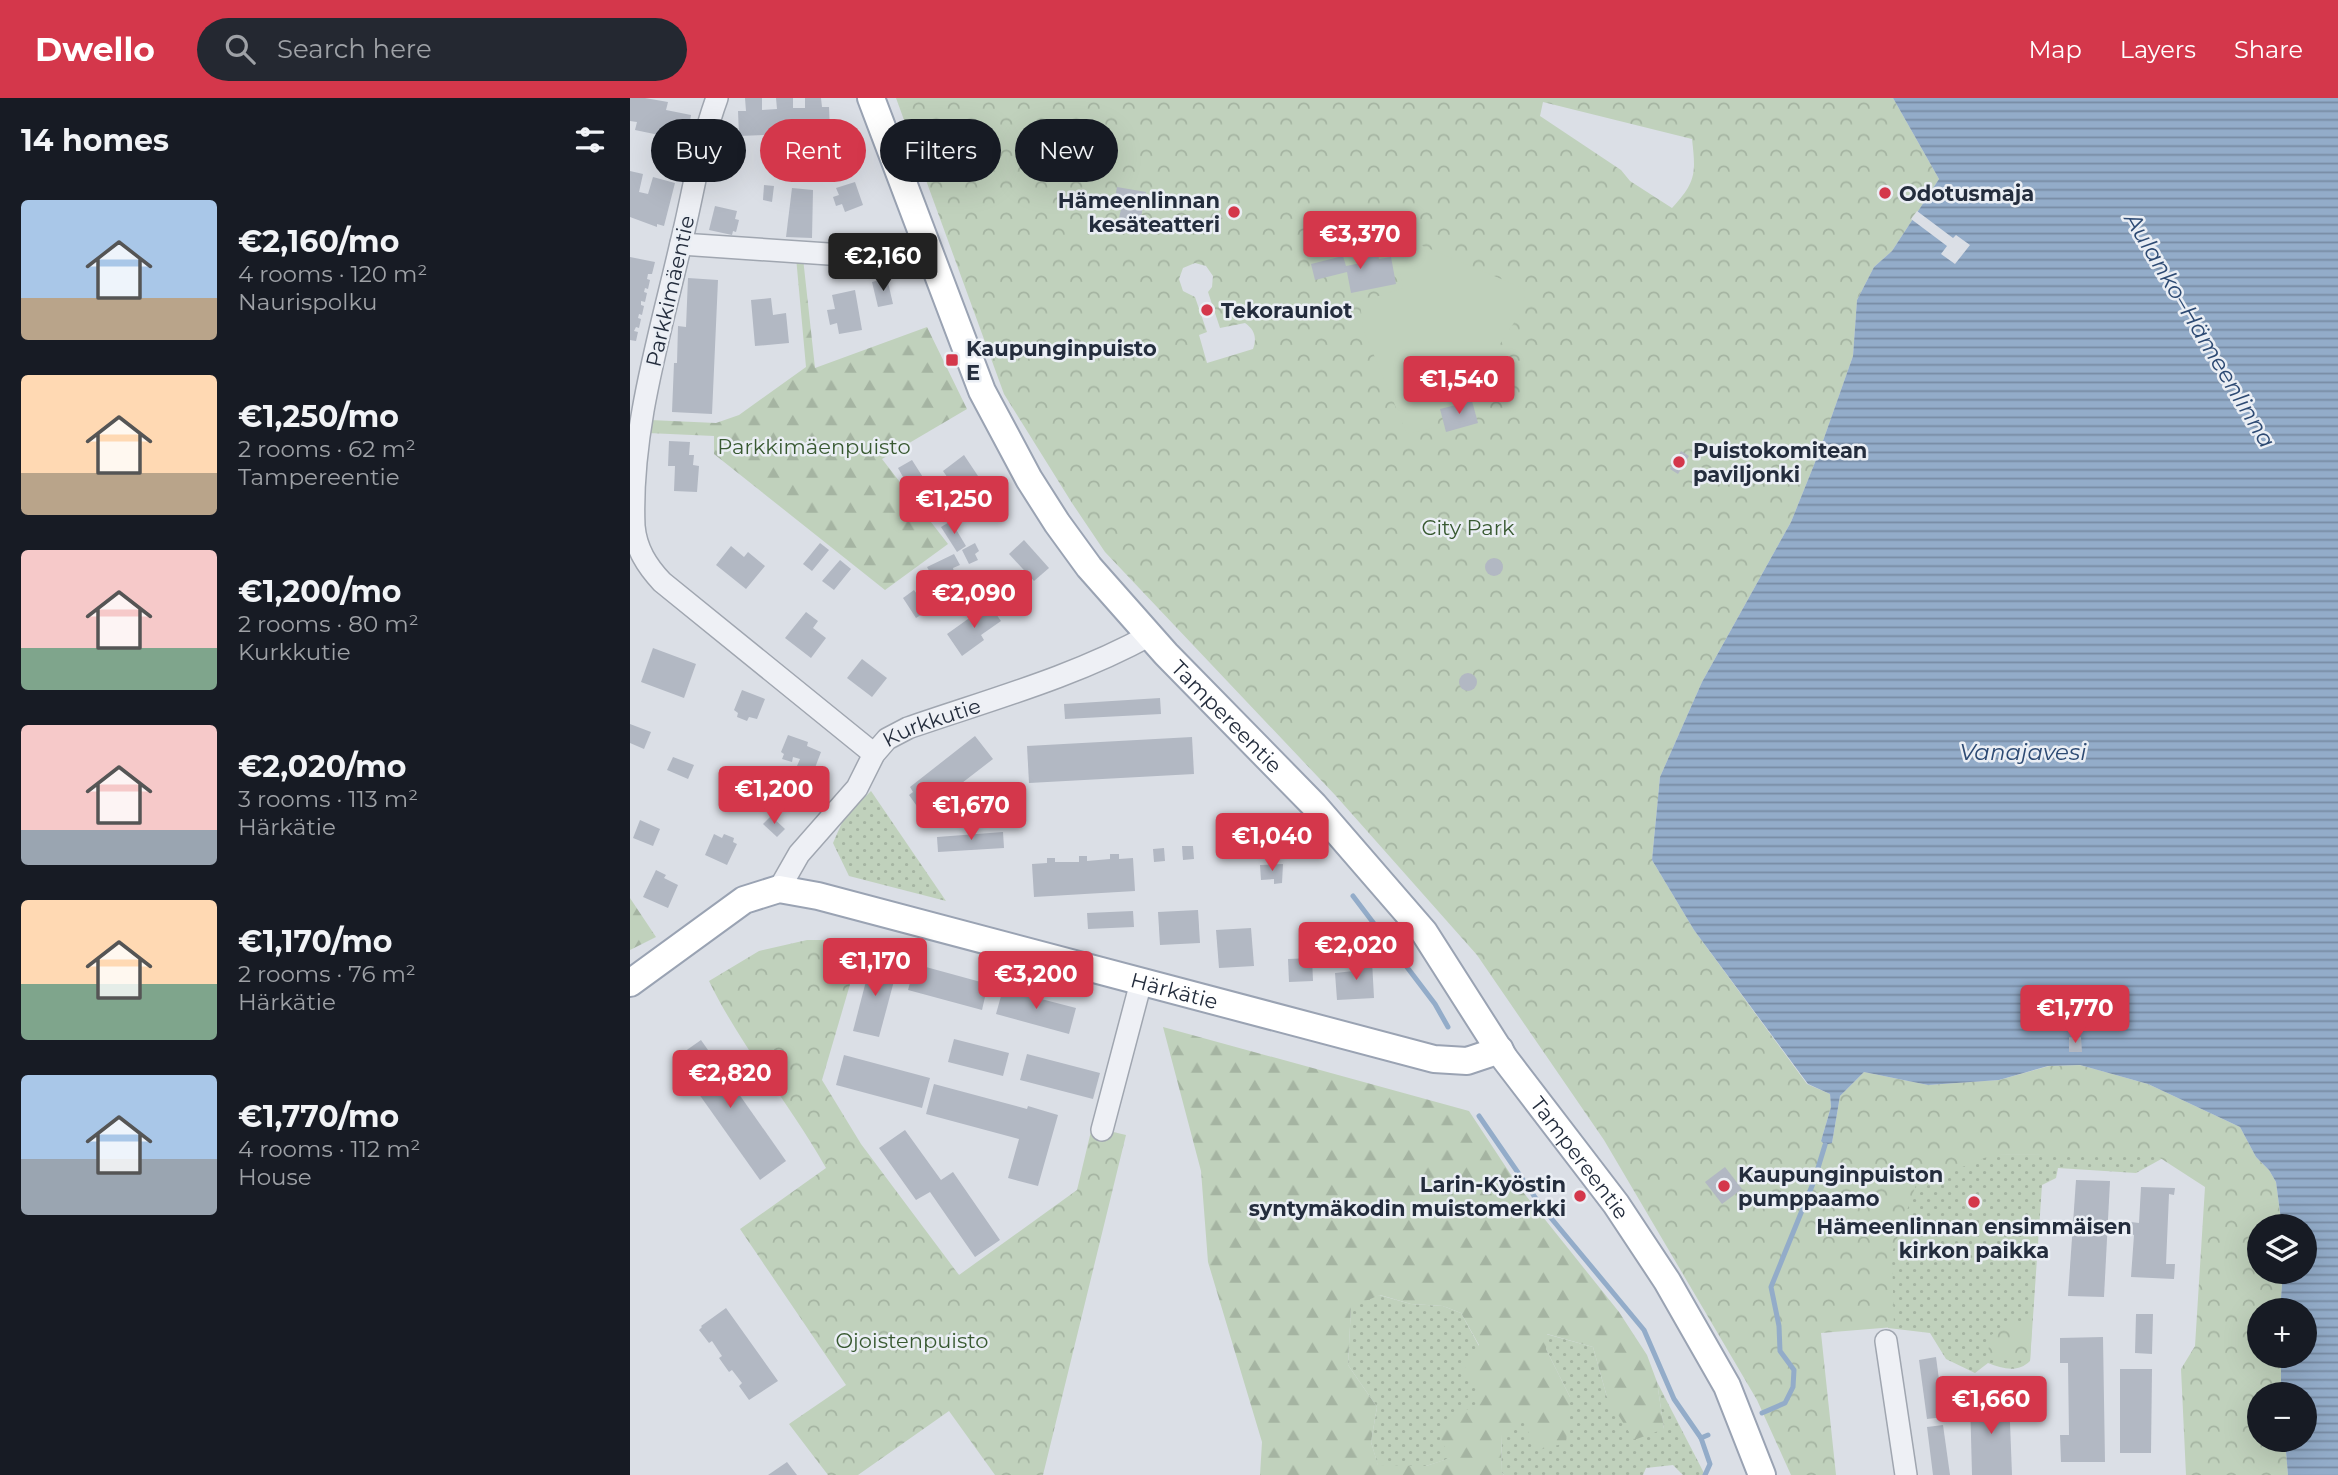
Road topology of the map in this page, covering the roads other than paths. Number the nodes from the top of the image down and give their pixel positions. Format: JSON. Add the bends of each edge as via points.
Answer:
{"nodes":[{"id":1,"x":717,"y":98,"type":"edge"},
{"id":2,"x":871,"y":98,"type":"edge"},
{"id":3,"x":681,"y":244,"type":"junction"},
{"id":4,"x":932,"y":261,"type":"junction"},
{"id":5,"x":634,"y":547,"type":"edge"},
{"id":6,"x":1150,"y":635,"type":"junction"},
{"id":7,"x":874,"y":754,"type":"junction"},
{"id":8,"x":779,"y":889,"type":"junction"},
{"id":9,"x":1141,"y":982,"type":"junction"},
{"id":10,"x":630,"y":983,"type":"edge"},
{"id":11,"x":1500,"y":1050,"type":"junction"},
{"id":12,"x":1102,"y":1130,"type":"dead end"},
{"id":13,"x":1886,"y":1341,"type":"dead end"},
{"id":14,"x":1762,"y":1475,"type":"edge"},
{"id":15,"x":1906,"y":1475,"type":"edge"}],
"edges":[{"from":1,"to":3,"type":"street","name":"Parkkimäentie"},
{"from":2,"to":4,"type":"main road","name":"Tampereentie"},
{"from":3,"to":4,"type":"street"},
{"from":3,"to":5,"type":"street","name":"Parkkimäentie","via":[[641,419]]},
{"from":4,"to":6,"type":"main road","name":"Tampereentie","via":[[982,391],[1029,480],[1089,567]]},
{"from":5,"to":7,"type":"street","name":"Parkkimäentie","via":[[662,582]]},
{"from":6,"to":7,"type":"street","name":"Kurkkutie","via":[[1052,678],[908,728],[887,739]]},
{"from":6,"to":11,"type":"main road","name":"Tampereentie","via":[[1314,805],[1423,932]]},
{"from":7,"to":8,"type":"street","name":"Kurkkutie","via":[[857,788],[799,854]]},
{"from":8,"to":9,"type":"main road","name":"Härkätie"},
{"from":8,"to":10,"type":"main road","name":"Härkätie","via":[[744,900]]},
{"from":9,"to":11,"type":"main road","name":"Härkätie","via":[[1434,1059],[1467,1061]]},
{"from":9,"to":12,"type":"street"},
{"from":11,"to":14,"type":"main road","name":"Tampereentie","via":[[1667,1280],[1727,1386]]},
{"from":13,"to":15,"type":"street"}]}
